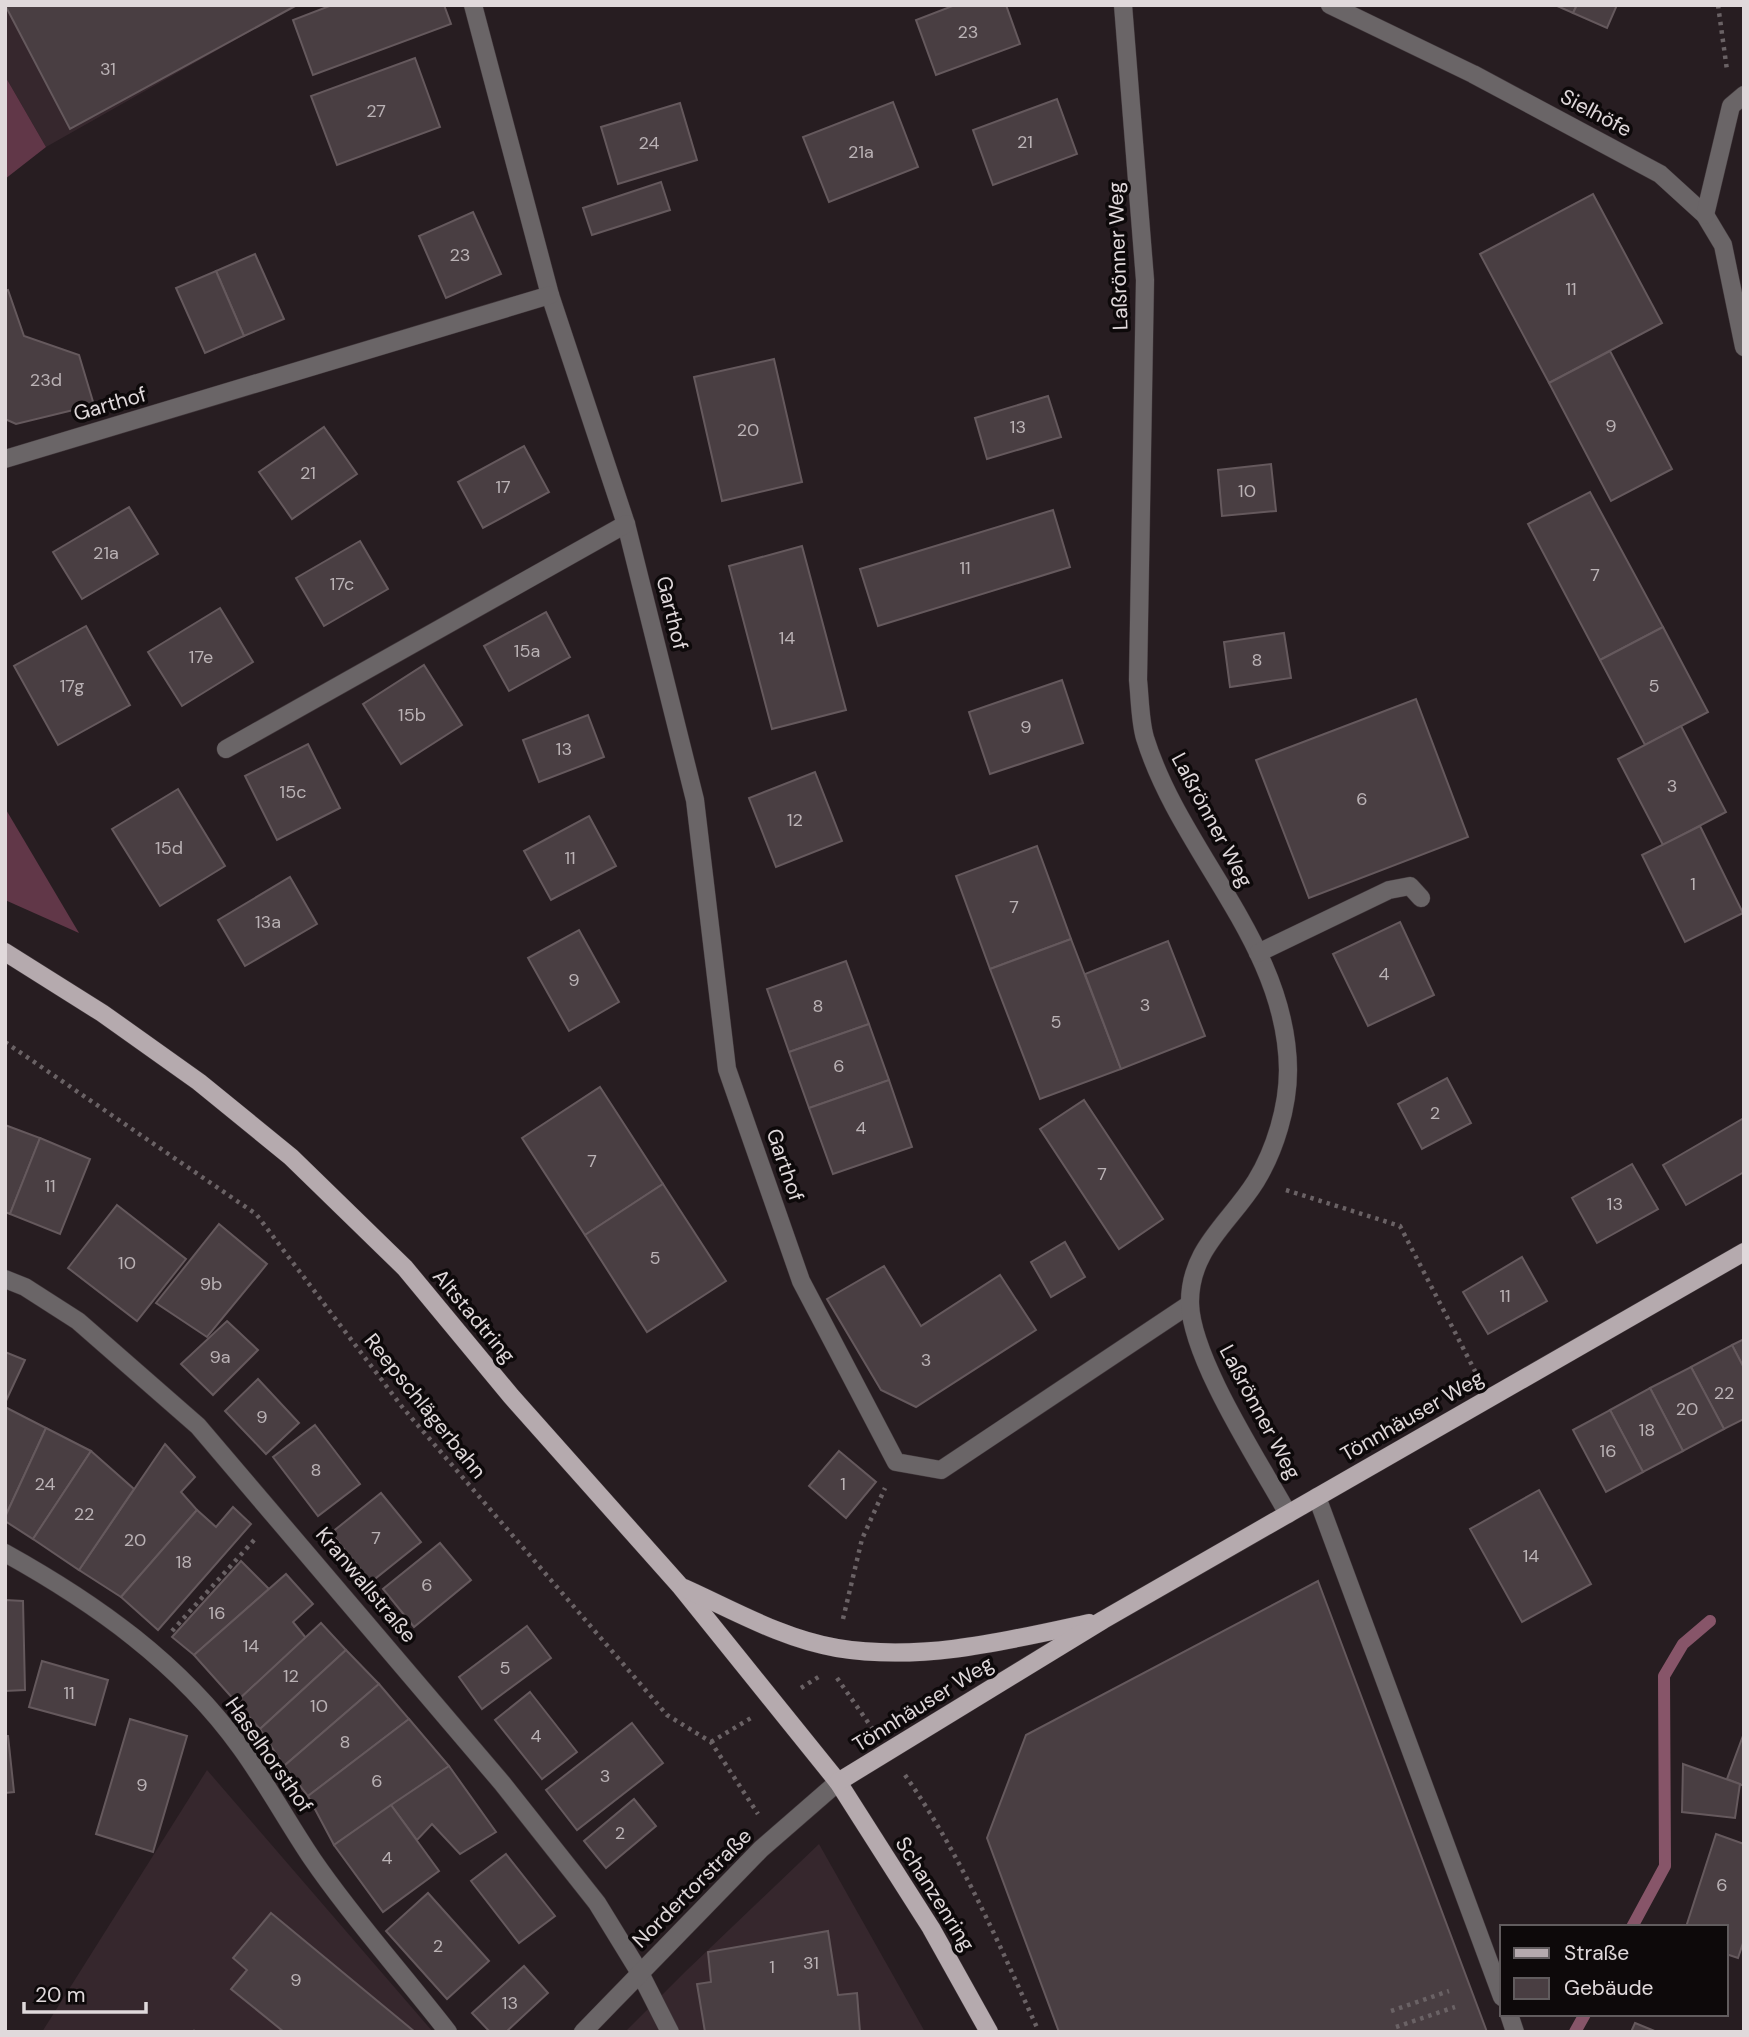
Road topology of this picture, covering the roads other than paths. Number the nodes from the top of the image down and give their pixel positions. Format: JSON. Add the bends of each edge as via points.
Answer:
{"nodes":[{"id":1,"x":473,"y":5,"type":"edge"},
{"id":2,"x":1123,"y":5,"type":"edge"},
{"id":3,"x":1330,"y":5,"type":"edge"},
{"id":4,"x":1738,"y":100,"type":"edge"},
{"id":5,"x":1705,"y":215,"type":"junction"},
{"id":6,"x":550,"y":295,"type":"junction"},
{"id":7,"x":1744,"y":348,"type":"edge"},
{"id":8,"x":5,"y":459,"type":"edge"},
{"id":9,"x":626,"y":524,"type":"junction"},
{"id":10,"x":226,"y":748,"type":"dead end"},
{"id":11,"x":1421,"y":898,"type":"dead end"},
{"id":12,"x":5,"y":952,"type":"edge"},
{"id":13,"x":1258,"y":953,"type":"junction"},
{"id":14,"x":1744,"y":1252,"type":"edge"},
{"id":15,"x":5,"y":1279,"type":"edge"},
{"id":16,"x":1190,"y":1304,"type":"junction"},
{"id":17,"x":1317,"y":1497,"type":"junction"},
{"id":18,"x":1289,"y":1514,"type":"junction"},
{"id":19,"x":5,"y":1553,"type":"edge"},
{"id":20,"x":681,"y":1587,"type":"junction"},
{"id":21,"x":1103,"y":1620,"type":"junction"},
{"id":22,"x":838,"y":1782,"type":"junction"},
{"id":23,"x":640,"y":1973,"type":"junction"},
{"id":24,"x":1500,"y":1992,"type":"edge"},
{"id":25,"x":448,"y":2032,"type":"edge"},
{"id":26,"x":583,"y":2032,"type":"edge"},
{"id":27,"x":670,"y":2032,"type":"edge"},
{"id":28,"x":989,"y":2032,"type":"edge"}],
"edges":[{"from":1,"to":6,"type":"street","name":"Garthof"},
{"from":2,"to":13,"type":"street","name":"Laßrönner Weg","via":[[1145,280],[1138,680],[1144,736],[1164,786]]},
{"from":3,"to":5,"type":"street","name":"Sielhöfe","via":[[1598,139],[1660,174]]},
{"from":4,"to":5,"type":"street"},
{"from":5,"to":7,"type":"street","name":"Sielhöfe","via":[[1723,245]]},
{"from":6,"to":8,"type":"street","name":"Garthof"},
{"from":6,"to":9,"type":"street","name":"Garthof"},
{"from":9,"to":10,"type":"street"},
{"from":9,"to":16,"type":"street","name":"Garthof","via":[[695,800],[727,1069],[801,1281],[897,1462],[941,1470]]},
{"from":11,"to":13,"type":"street","via":[[1410,886],[1389,890]]},
{"from":12,"to":20,"type":"main road","name":"Altstadtring","via":[[188,1074],[291,1157],[405,1268],[511,1396]]},
{"from":13,"to":16,"type":"street","name":"Laßrönner Weg","via":[[1280,1005],[1288,1072],[1279,1130],[1256,1181],[1200,1253]]},
{"from":14,"to":17,"type":"main road","name":"Tönnhäuser Weg"},
{"from":15,"to":23,"type":"street","name":"Kranwallstraße","via":[[78,1321],[198,1426],[502,1783],[597,1903]]},
{"from":16,"to":18,"type":"street","name":"Laßrönner Weg","via":[[1202,1354]]},
{"from":17,"to":18,"type":"main road","name":"Tönnhäuser Weg"},
{"from":17,"to":24,"type":"street"},
{"from":18,"to":21,"type":"main road","name":"Tönnhäuser Weg"},
{"from":19,"to":25,"type":"street","name":"Haselhorsthof","via":[[100,1610],[153,1652],[214,1713],[315,1862]]},
{"from":20,"to":21,"type":"main road","name":"Tönnhäuser Weg","via":[[776,1630],[836,1648],[911,1653],[976,1648]]},
{"from":20,"to":22,"type":"main road","name":"Altstadtring"},
{"from":21,"to":22,"type":"main road","name":"Tönnhäuser Weg"},
{"from":22,"to":23,"type":"street","name":"Nordertorstraße","via":[[773,1839]]},
{"from":22,"to":28,"type":"main road","name":"Schanzenring","via":[[931,1928]]},
{"from":23,"to":26,"type":"street","name":"Nordertorstraße"},
{"from":23,"to":27,"type":"street","name":"Kranwallstraße"}]}
